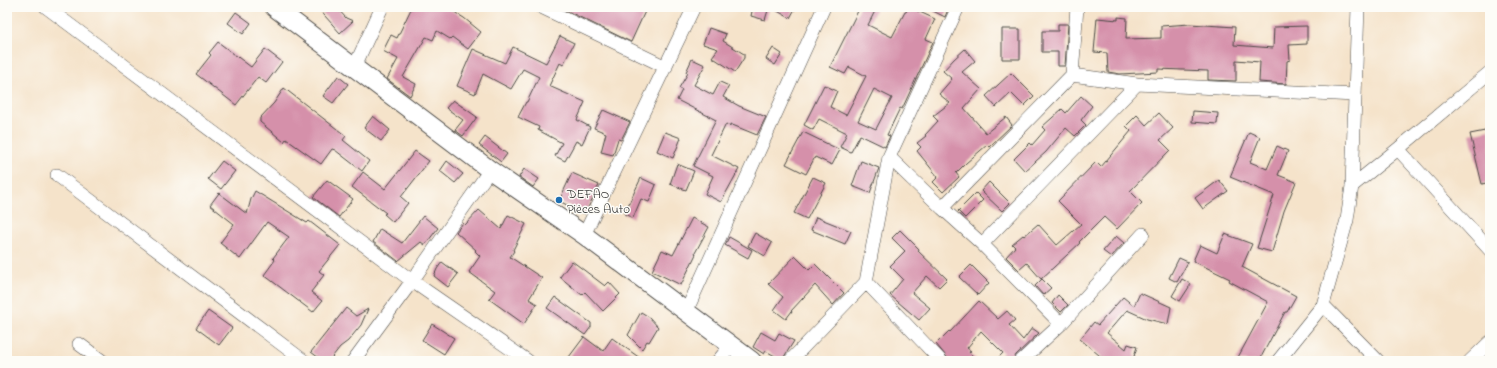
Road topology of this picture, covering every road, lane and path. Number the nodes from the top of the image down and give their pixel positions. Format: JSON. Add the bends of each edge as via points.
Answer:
{"nodes":[{"id":1,"x":46,"y":7,"type":"edge"},
{"id":2,"x":274,"y":7,"type":"edge"},
{"id":3,"x":382,"y":7,"type":"edge"},
{"id":4,"x":541,"y":7,"type":"edge"},
{"id":5,"x":694,"y":7,"type":"edge"},
{"id":6,"x":824,"y":7,"type":"edge"},
{"id":7,"x":958,"y":7,"type":"edge"},
{"id":8,"x":1077,"y":7,"type":"edge"},
{"id":9,"x":1358,"y":7,"type":"edge"},
{"id":10,"x":666,"y":67,"type":"junction"},
{"id":11,"x":354,"y":68,"type":"junction"},
{"id":12,"x":1490,"y":72,"type":"edge"},
{"id":13,"x":1072,"y":75,"type":"junction"},
{"id":14,"x":1137,"y":84,"type":"junction"},
{"id":15,"x":1355,"y":95,"type":"junction"},
{"id":16,"x":1398,"y":149,"type":"junction"},
{"id":17,"x":889,"y":157,"type":"junction"},
{"id":18,"x":490,"y":170,"type":"junction"},
{"id":19,"x":57,"y":175,"type":"dead end"},
{"id":20,"x":1352,"y":186,"type":"junction"},
{"id":21,"x":942,"y":208,"type":"junction"},
{"id":22,"x":1144,"y":234,"type":"dead end"},
{"id":23,"x":584,"y":235,"type":"junction"},
{"id":24,"x":982,"y":244,"type":"junction"},
{"id":25,"x":1490,"y":250,"type":"edge"},
{"id":26,"x":412,"y":281,"type":"junction"},
{"id":27,"x":866,"y":282,"type":"junction"},
{"id":28,"x":1323,"y":305,"type":"junction"},
{"id":29,"x":686,"y":312,"type":"junction"},
{"id":30,"x":1061,"y":324,"type":"junction"},
{"id":31,"x":1490,"y":342,"type":"edge"},
{"id":32,"x":79,"y":344,"type":"dead end"},
{"id":33,"x":730,"y":345,"type":"junction"},
{"id":34,"x":102,"y":361,"type":"edge"},
{"id":35,"x":304,"y":361,"type":"edge"},
{"id":36,"x":353,"y":361,"type":"edge"},
{"id":37,"x":528,"y":361,"type":"edge"},
{"id":38,"x":718,"y":361,"type":"edge"},
{"id":39,"x":752,"y":361,"type":"edge"},
{"id":40,"x":790,"y":361,"type":"edge"},
{"id":41,"x":941,"y":361,"type":"edge"},
{"id":42,"x":1021,"y":361,"type":"edge"},
{"id":43,"x":1278,"y":361,"type":"edge"},
{"id":44,"x":1378,"y":361,"type":"edge"},
{"id":45,"x":1470,"y":361,"type":"edge"}],
"edges":[{"from":1,"to":26,"type":"street"},
{"from":2,"to":11,"type":"street"},
{"from":3,"to":11,"type":"street"},
{"from":4,"to":10,"type":"street"},
{"from":5,"to":10,"type":"street"},
{"from":6,"to":29,"type":"street"},
{"from":7,"to":17,"type":"street"},
{"from":8,"to":13,"type":"street"},
{"from":9,"to":15,"type":"street"},
{"from":10,"to":23,"type":"street"},
{"from":11,"to":18,"type":"street"},
{"from":12,"to":16,"type":"street"},
{"from":13,"to":14,"type":"street"},
{"from":13,"to":21,"type":"street"},
{"from":14,"to":15,"type":"street"},
{"from":14,"to":24,"type":"street"},
{"from":15,"to":20,"type":"street"},
{"from":16,"to":20,"type":"street"},
{"from":16,"to":25,"type":"street"},
{"from":17,"to":21,"type":"street"},
{"from":17,"to":27,"type":"street"},
{"from":18,"to":23,"type":"street"},
{"from":18,"to":26,"type":"street"},
{"from":19,"to":35,"type":"street"},
{"from":20,"to":28,"type":"street","via":[[1347,220]]},
{"from":21,"to":24,"type":"street"},
{"from":22,"to":30,"type":"street"},
{"from":23,"to":29,"type":"street"},
{"from":24,"to":30,"type":"street"},
{"from":26,"to":36,"type":"street"},
{"from":26,"to":37,"type":"street"},
{"from":27,"to":40,"type":"street"},
{"from":27,"to":41,"type":"street"},
{"from":28,"to":43,"type":"street"},
{"from":28,"to":44,"type":"street"},
{"from":29,"to":33,"type":"street"},
{"from":30,"to":42,"type":"street"},
{"from":31,"to":45,"type":"street"},
{"from":32,"to":34,"type":"street"},
{"from":33,"to":38,"type":"street"},
{"from":33,"to":39,"type":"street"}]}
